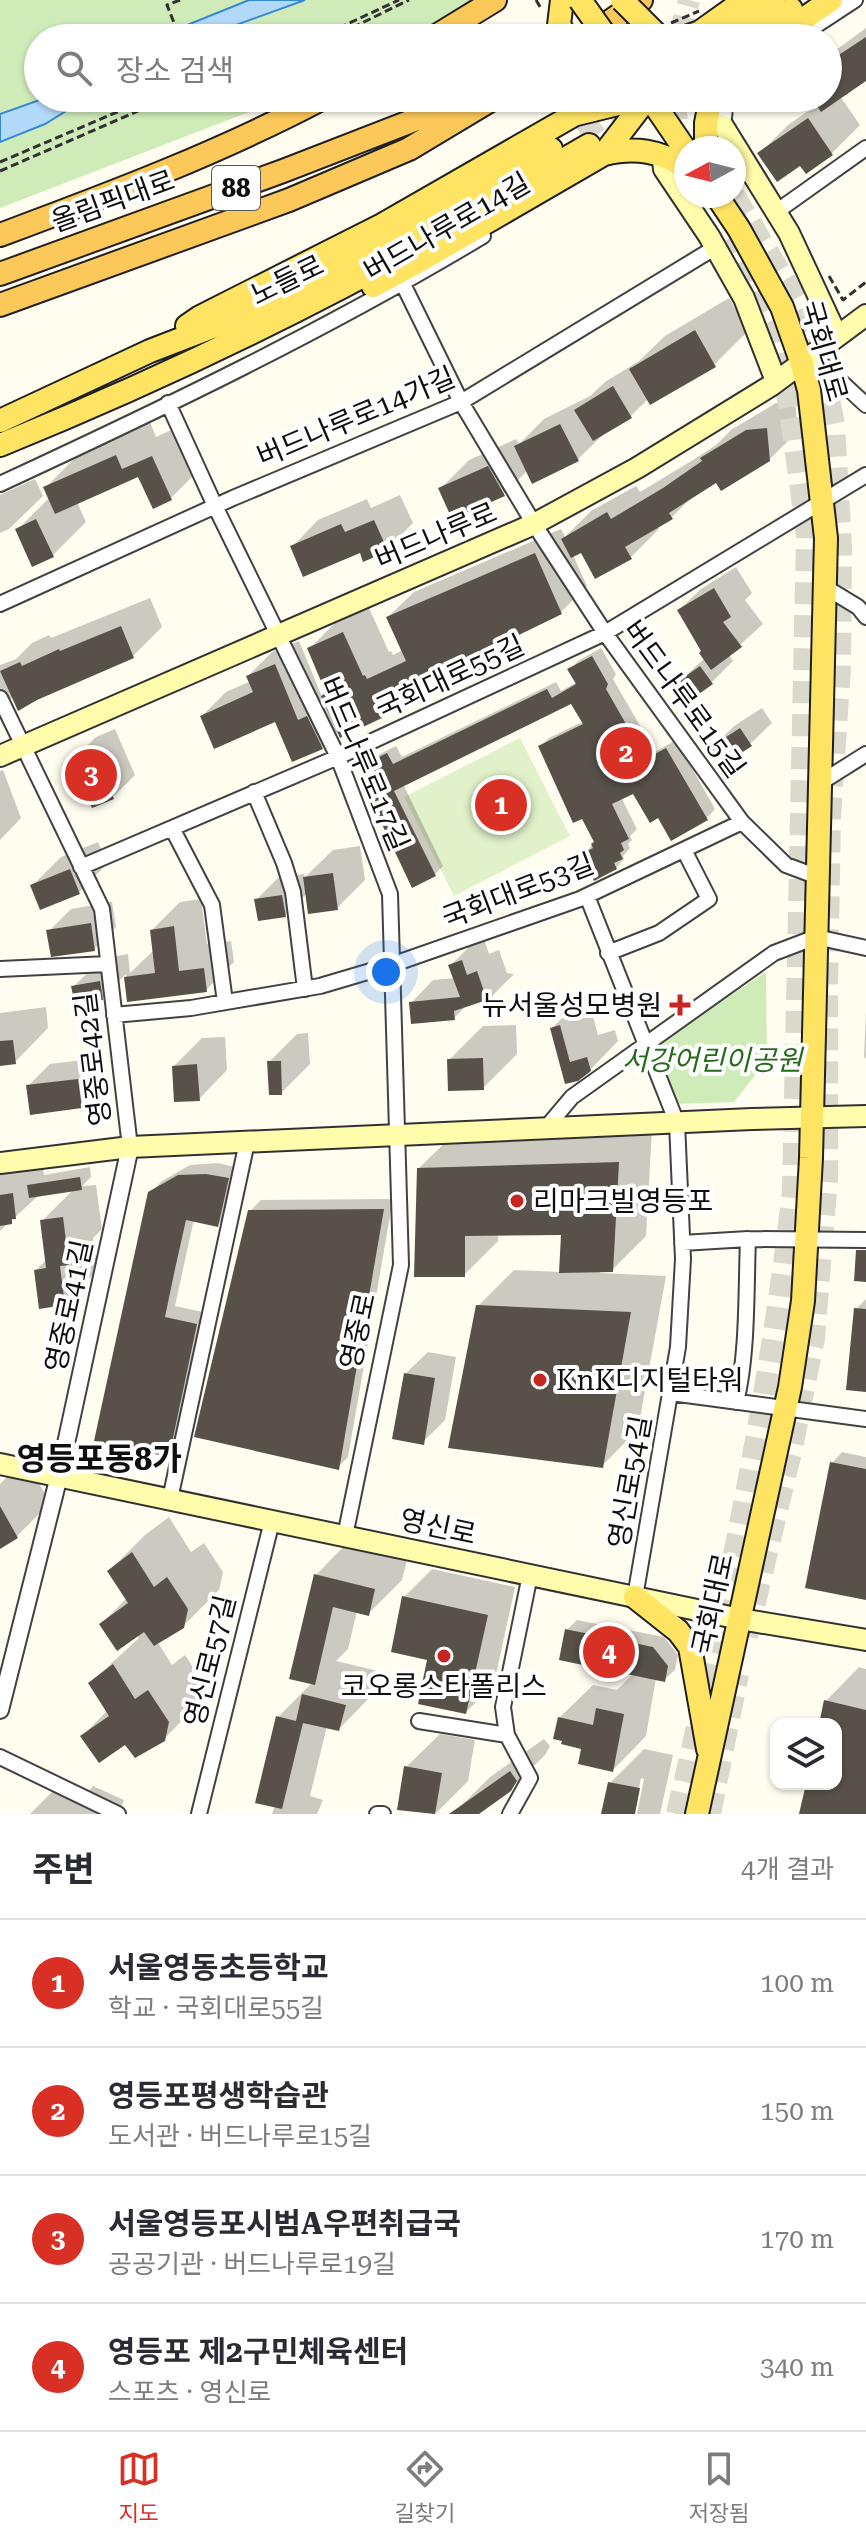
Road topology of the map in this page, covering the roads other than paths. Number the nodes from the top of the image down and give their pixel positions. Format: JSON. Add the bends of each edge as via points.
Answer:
{"nodes":[{"id":1,"x":495,"y":0,"type":"edge"},
{"id":2,"x":562,"y":0,"type":"edge"},
{"id":3,"x":580,"y":0,"type":"edge"},
{"id":4,"x":622,"y":0,"type":"edge"},
{"id":5,"x":641,"y":0,"type":"edge"},
{"id":6,"x":745,"y":0,"type":"edge"},
{"id":7,"x":773,"y":0,"type":"edge"},
{"id":8,"x":804,"y":0,"type":"edge"},
{"id":9,"x":831,"y":0,"type":"edge"},
{"id":10,"x":855,"y":0,"type":"edge"},
{"id":11,"x":456,"y":24,"type":"edge"},
{"id":12,"x":559,"y":24,"type":"edge"},
{"id":13,"x":597,"y":24,"type":"edge"},
{"id":14,"x":606,"y":24,"type":"edge"},
{"id":15,"x":669,"y":24,"type":"edge"},
{"id":16,"x":703,"y":24,"type":"edge"},
{"id":17,"x":710,"y":24,"type":"edge"},
{"id":18,"x":769,"y":24,"type":"edge"},
{"id":19,"x":796,"y":24,"type":"edge"},
{"id":20,"x":818,"y":24,"type":"edge"},
{"id":21,"x":295,"y":112,"type":"edge"},
{"id":22,"x":435,"y":112,"type":"edge"},
{"id":23,"x":471,"y":112,"type":"edge"},
{"id":24,"x":589,"y":112,"type":"edge"},
{"id":25,"x":624,"y":112,"type":"edge"},
{"id":26,"x":624,"y":112,"type":"edge"},
{"id":27,"x":657,"y":112,"type":"edge"},
{"id":28,"x":708,"y":112,"type":"edge"},
{"id":29,"x":724,"y":112,"type":"edge"},
{"id":30,"x":719,"y":125,"type":"joint"},
{"id":31,"x":675,"y":136,"type":"edge"},
{"id":32,"x":706,"y":136,"type":"edge"},
{"id":33,"x":586,"y":137,"type":"junction"},
{"id":34,"x":866,"y":148,"type":"edge"},
{"id":35,"x":671,"y":166,"type":"edge"},
{"id":36,"x":725,"y":208,"type":"edge"},
{"id":37,"x":776,"y":212,"type":"junction"},
{"id":38,"x":0,"y":235,"type":"edge"},
{"id":39,"x":716,"y":247,"type":"junction"},
{"id":40,"x":0,"y":274,"type":"edge"},
{"id":41,"x":403,"y":284,"type":"junction"},
{"id":42,"x":0,"y":305,"type":"edge"},
{"id":43,"x":866,"y":315,"type":"edge"},
{"id":44,"x":837,"y":336,"type":"junction"},
{"id":45,"x":806,"y":358,"type":"junction"},
{"id":46,"x":776,"y":381,"type":"junction"},
{"id":47,"x":461,"y":402,"type":"junction"},
{"id":48,"x":168,"y":403,"type":"junction"},
{"id":49,"x":866,"y":405,"type":"edge"},
{"id":50,"x":0,"y":421,"type":"edge"},
{"id":51,"x":0,"y":445,"type":"edge"},
{"id":52,"x":866,"y":475,"type":"edge"},
{"id":53,"x":0,"y":484,"type":"edge"},
{"id":54,"x":824,"y":501,"type":"junction"},
{"id":55,"x":215,"y":506,"type":"junction"},
{"id":56,"x":534,"y":524,"type":"junction"},
{"id":57,"x":825,"y":587,"type":"junction"},
{"id":58,"x":0,"y":604,"type":"edge"},
{"id":59,"x":866,"y":617,"type":"edge"},
{"id":60,"x":605,"y":633,"type":"junction"},
{"id":61,"x":280,"y":634,"type":"junction"},
{"id":62,"x":0,"y":698,"type":"edge"},
{"id":63,"x":21,"y":746,"type":"junction"},
{"id":64,"x":866,"y":754,"type":"edge"},
{"id":65,"x":0,"y":756,"type":"edge"},
{"id":66,"x":338,"y":757,"type":"junction"},
{"id":67,"x":820,"y":783,"type":"junction"},
{"id":68,"x":254,"y":792,"type":"junction"},
{"id":69,"x":742,"y":822,"type":"junction"},
{"id":70,"x":172,"y":828,"type":"junction"},
{"id":71,"x":684,"y":850,"type":"junction"},
{"id":72,"x":81,"y":867,"type":"junction"},
{"id":73,"x":818,"y":877,"type":"junction"},
{"id":74,"x":587,"y":896,"type":"junction"},
{"id":75,"x":816,"y":937,"type":"junction"},
{"id":76,"x":866,"y":948,"type":"edge"},
{"id":77,"x":608,"y":953,"type":"junction"},
{"id":78,"x":108,"y":964,"type":"junction"},
{"id":79,"x":391,"y":965,"type":"junction"},
{"id":80,"x":0,"y":969,"type":"edge"},
{"id":81,"x":305,"y":989,"type":"junction"},
{"id":82,"x":225,"y":1002,"type":"junction"},
{"id":83,"x":114,"y":1015,"type":"junction"},
{"id":84,"x":647,"y":1044,"type":"junction"},
{"id":85,"x":866,"y":1116,"type":"edge"},
{"id":86,"x":812,"y":1118,"type":"junction"},
{"id":87,"x":677,"y":1123,"type":"junction"},
{"id":88,"x":545,"y":1129,"type":"junction"},
{"id":89,"x":397,"y":1136,"type":"junction"},
{"id":90,"x":247,"y":1142,"type":"junction"},
{"id":91,"x":130,"y":1147,"type":"junction"},
{"id":92,"x":0,"y":1163,"type":"edge"},
{"id":93,"x":748,"y":1239,"type":"junction"},
{"id":94,"x":806,"y":1240,"type":"junction"},
{"id":95,"x":866,"y":1240,"type":"edge"},
{"id":96,"x":682,"y":1243,"type":"junction"},
{"id":97,"x":671,"y":1393,"type":"junction"},
{"id":98,"x":736,"y":1402,"type":"junction"},
{"id":99,"x":786,"y":1407,"type":"junction"},
{"id":100,"x":866,"y":1419,"type":"edge"},
{"id":101,"x":0,"y":1464,"type":"edge"},
{"id":102,"x":59,"y":1476,"type":"junction"},
{"id":103,"x":170,"y":1499,"type":"junction"},
{"id":104,"x":272,"y":1521,"type":"junction"},
{"id":105,"x":345,"y":1536,"type":"junction"},
{"id":106,"x":530,"y":1575,"type":"junction"},
{"id":107,"x":635,"y":1597,"type":"junction"},
{"id":108,"x":740,"y":1619,"type":"junction"},
{"id":109,"x":866,"y":1640,"type":"edge"},
{"id":110,"x":0,"y":1710,"type":"edge"},
{"id":111,"x":419,"y":1721,"type":"dead end"},
{"id":112,"x":507,"y":1735,"type":"junction"},
{"id":113,"x":0,"y":1757,"type":"edge"},
{"id":114,"x":709,"y":1758,"type":"junction"},
{"id":115,"x":118,"y":1814,"type":"edge"},
{"id":116,"x":199,"y":1814,"type":"edge"},
{"id":117,"x":377,"y":1814,"type":"edge"},
{"id":118,"x":383,"y":1814,"type":"edge"},
{"id":119,"x":510,"y":1814,"type":"edge"},
{"id":120,"x":697,"y":1814,"type":"edge"}],
"edges":[{"from":1,"to":11,"type":"highway"},
{"from":2,"to":12,"type":"main road"},
{"from":3,"to":13,"type":"main road","bridge":true},
{"from":4,"to":15,"type":"main road","bridge":true},
{"from":5,"to":14,"type":"highway"},
{"from":6,"to":16,"type":"main road"},
{"from":7,"to":17,"type":"main road"},
{"from":8,"to":18,"type":"main road"},
{"from":9,"to":19,"type":"main road"},
{"from":10,"to":20,"type":"street"},
{"from":21,"to":38,"type":"highway","name":"올림픽대로","number":"88","via":[[131,187]]},
{"from":22,"to":40,"type":"highway","name":"올림픽대로","number":"88"},
{"from":23,"to":42,"type":"highway","via":[[409,149],[289,200]]},
{"from":24,"to":33,"type":"main road"},
{"from":25,"to":33,"type":"main road"},
{"from":26,"to":33,"type":"main road"},
{"from":27,"to":31,"type":"main road"},
{"from":28,"to":32,"type":"main road"},
{"from":29,"to":30,"type":"street"},
{"from":30,"to":37,"type":"main road"},
{"from":33,"to":35,"type":"main road","via":[[649,151]]},
{"from":33,"to":50,"type":"main road","name":"노들로","via":[[233,319]]},
{"from":33,"to":51,"type":"main road","name":"노들로","via":[[342,287],[159,376]]},
{"from":34,"to":37,"type":"street"},
{"from":35,"to":39,"type":"main road"},
{"from":35,"to":41,"type":"street","name":"버드나루로14길","via":[[628,161],[601,167]]},
{"from":36,"to":45,"type":"main road","name":"국회대로"},
{"from":37,"to":44,"type":"main road"},
{"from":39,"to":46,"type":"main road","via":[[744,298]]},
{"from":39,"to":47,"type":"street","name":"버드나루로14가길"},
{"from":41,"to":47,"type":"street","name":"버드나루로15길"},
{"from":41,"to":48,"type":"street","name":"버드나루로14길"},
{"from":43,"to":44,"type":"main road","name":"버드나루로"},
{"from":44,"to":45,"type":"main road","name":"버드나루로"},
{"from":45,"to":46,"type":"main road","name":"버드나루로"},
{"from":45,"to":49,"type":"street"},
{"from":45,"to":54,"type":"main road","name":"국회대로"},
{"from":46,"to":56,"type":"main road","name":"버드나루로","via":[[637,468]]},
{"from":47,"to":55,"type":"street","name":"버드나루로14가길"},
{"from":47,"to":56,"type":"street","name":"버드나루로15길"},
{"from":48,"to":53,"type":"street","name":"버드나루로14길"},
{"from":48,"to":55,"type":"street","name":"버드나루로17길"},
{"from":52,"to":54,"type":"street","name":"국회대로55길"},
{"from":54,"to":57,"type":"main road","name":"국회대로"},
{"from":54,"to":60,"type":"street","name":"국회대로55길"},
{"from":55,"to":58,"type":"street","name":"버드나루로14가길"},
{"from":55,"to":61,"type":"street","name":"버드나루로17길"},
{"from":56,"to":60,"type":"street","name":"버드나루로15길"},
{"from":56,"to":61,"type":"main road","name":"버드나루로"},
{"from":57,"to":59,"type":"street"},
{"from":57,"to":67,"type":"main road","name":"국회대로"},
{"from":60,"to":66,"type":"street","name":"국회대로55길"},
{"from":60,"to":69,"type":"street","name":"버드나루로15길"},
{"from":61,"to":63,"type":"main road","name":"버드나루로"},
{"from":61,"to":66,"type":"street","name":"버드나루로17길"},
{"from":62,"to":63,"type":"street","name":"영중로42길"},
{"from":63,"to":65,"type":"main road","name":"버드나루로"},
{"from":63,"to":72,"type":"street","name":"영중로42길"},
{"from":64,"to":67,"type":"street"},
{"from":66,"to":68,"type":"street","name":"국회대로55길"},
{"from":66,"to":79,"type":"street","name":"버드나루로17길","via":[[390,894]]},
{"from":67,"to":73,"type":"main road","name":"국회대로"},
{"from":68,"to":70,"type":"street","name":"국회대로55길"},
{"from":68,"to":81,"type":"street","via":[[293,892]]},
{"from":69,"to":71,"type":"street","name":"국회대로53길"},
{"from":69,"to":73,"type":"street","name":"버드나루로15길","via":[[786,865]]},
{"from":70,"to":72,"type":"street","name":"국회대로55길"},
{"from":70,"to":82,"type":"street","via":[[212,905]]},
{"from":71,"to":74,"type":"street","name":"국회대로53길"},
{"from":71,"to":77,"type":"street","via":[[709,899],[659,933]]},
{"from":72,"to":78,"type":"street","name":"영중로42길","via":[[102,909]]},
{"from":73,"to":75,"type":"main road","name":"국회대로"},
{"from":74,"to":77,"type":"street"},
{"from":74,"to":79,"type":"street","name":"국회대로53길"},
{"from":75,"to":76,"type":"street"},
{"from":75,"to":84,"type":"street","via":[[774,953]]},
{"from":75,"to":86,"type":"main road","name":"국회대로"},
{"from":77,"to":84,"type":"street"},
{"from":78,"to":80,"type":"street"},
{"from":78,"to":83,"type":"street","name":"영중로42길"},
{"from":79,"to":81,"type":"street","name":"국회대로53길"},
{"from":79,"to":89,"type":"street","name":"버드나루로17길"},
{"from":81,"to":82,"type":"street","name":"국회대로53길"},
{"from":82,"to":83,"type":"street","name":"국회대로53길"},
{"from":83,"to":91,"type":"street","name":"영중로42길"},
{"from":84,"to":87,"type":"street"},
{"from":84,"to":88,"type":"street","via":[[572,1097]]},
{"from":85,"to":86,"type":"main road"},
{"from":86,"to":87,"type":"main road"},
{"from":86,"to":94,"type":"main road","name":"국회대로"},
{"from":87,"to":88,"type":"main road"},
{"from":87,"to":96,"type":"street"},
{"from":88,"to":89,"type":"main road"},
{"from":89,"to":90,"type":"main road"},
{"from":89,"to":105,"type":"street","name":"영중로","via":[[401,1265]]},
{"from":90,"to":91,"type":"main road"},
{"from":90,"to":103,"type":"street"},
{"from":91,"to":92,"type":"main road"},
{"from":91,"to":102,"type":"street","name":"영중로41길"},
{"from":93,"to":94,"type":"street"},
{"from":93,"to":96,"type":"street"},
{"from":93,"to":98,"type":"street"},
{"from":94,"to":95,"type":"street"},
{"from":94,"to":99,"type":"main road","name":"국회대로","via":[[803,1301]]},
{"from":96,"to":97,"type":"street"},
{"from":97,"to":98,"type":"street","name":"영신로54길"},
{"from":97,"to":107,"type":"street","name":"영신로54길"},
{"from":98,"to":99,"type":"street"},
{"from":99,"to":100,"type":"street"},
{"from":99,"to":108,"type":"main road","name":"국회대로"},
{"from":101,"to":102,"type":"main road","name":"영신로"},
{"from":102,"to":103,"type":"main road","name":"영신로"},
{"from":102,"to":110,"type":"street","name":"영중로41길"},
{"from":103,"to":104,"type":"main road","name":"영신로"},
{"from":104,"to":105,"type":"main road","name":"영신로"},
{"from":104,"to":116,"type":"street","name":"영신로57길"},
{"from":105,"to":106,"type":"main road","name":"영신로"},
{"from":106,"to":107,"type":"main road","name":"영신로"},
{"from":106,"to":112,"type":"street","via":[[503,1707]]},
{"from":107,"to":108,"type":"main road","name":"영신로"},
{"from":107,"to":114,"type":"main road","via":[[690,1647]]},
{"from":108,"to":109,"type":"main road","name":"영신로"},
{"from":108,"to":114,"type":"main road","name":"국회대로"},
{"from":111,"to":112,"type":"street"},
{"from":112,"to":119,"type":"street","via":[[530,1778]]},
{"from":113,"to":115,"type":"street"},
{"from":114,"to":120,"type":"main road","name":"국회대로"},
{"from":117,"to":118,"type":"street"}]}
